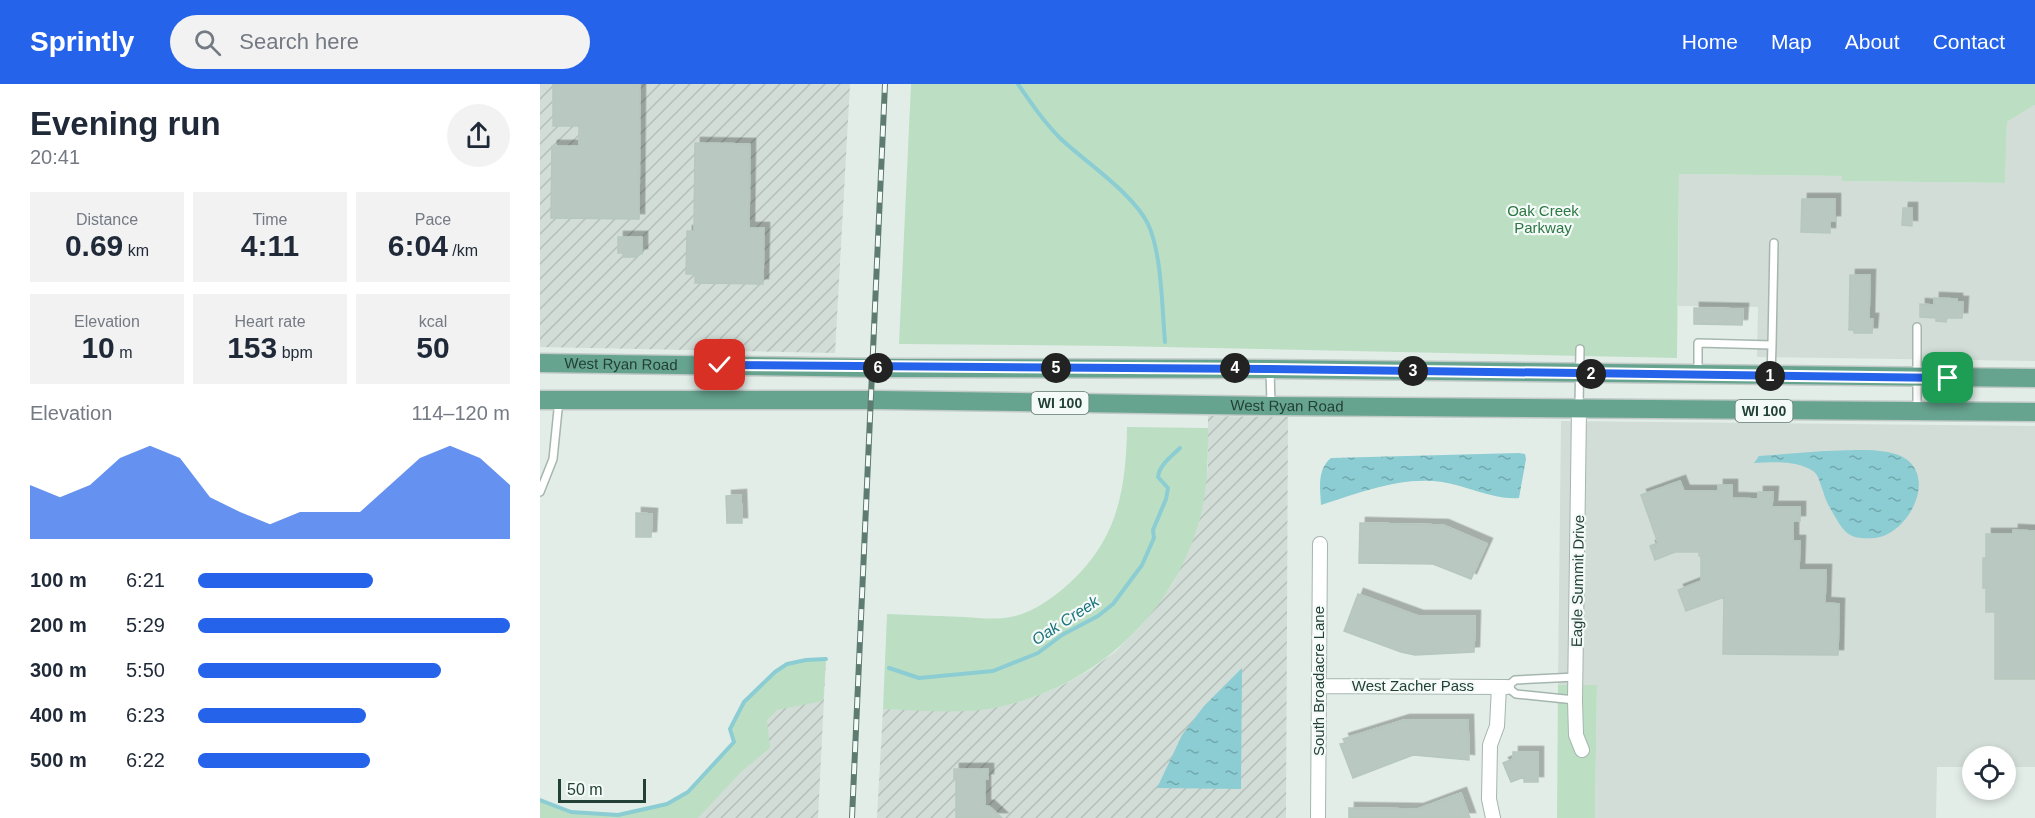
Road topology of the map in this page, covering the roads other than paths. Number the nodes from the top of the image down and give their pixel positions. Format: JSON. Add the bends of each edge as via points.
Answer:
{"nodes":[{"id":1,"x":1774,"y":243,"type":"dead end"},
{"id":2,"x":1917,"y":327,"type":"dead end"},
{"id":3,"x":1772,"y":345,"type":"junction"},
{"id":4,"x":1580,"y":349,"type":"dead end"},
{"id":5,"x":540,"y":363,"type":"edge"},
{"id":6,"x":1270,"y":369,"type":"junction"},
{"id":7,"x":1580,"y":374,"type":"junction"},
{"id":8,"x":1698,"y":375,"type":"junction"},
{"id":9,"x":1771,"y":376,"type":"junction"},
{"id":10,"x":1917,"y":377,"type":"junction"},
{"id":11,"x":2035,"y":378,"type":"edge"},
{"id":12,"x":540,"y":400,"type":"edge"},
{"id":13,"x":559,"y":400,"type":"junction"},
{"id":14,"x":1270,"y":406,"type":"junction"},
{"id":15,"x":1579,"y":410,"type":"junction"},
{"id":16,"x":1917,"y":412,"type":"junction"},
{"id":17,"x":2035,"y":412,"type":"edge"},
{"id":18,"x":540,"y":492,"type":"edge"},
{"id":19,"x":1320,"y":544,"type":"dead end"},
{"id":20,"x":1576,"y":677,"type":"junction"},
{"id":21,"x":1320,"y":686,"type":"junction"},
{"id":22,"x":1503,"y":687,"type":"junction"},
{"id":23,"x":1575,"y":699,"type":"junction"},
{"id":24,"x":1582,"y":750,"type":"dead end"},
{"id":25,"x":1318,"y":818,"type":"edge"},
{"id":26,"x":1493,"y":818,"type":"edge"}],
"edges":[{"from":1,"to":3,"type":"lane"},
{"from":2,"to":10,"type":"lane"},
{"from":3,"to":8,"type":"lane","via":[[1698,343]]},
{"from":3,"to":9,"type":"lane"},
{"from":4,"to":7,"type":"lane"},
{"from":5,"to":6,"type":"main road","name":"West Ryan Road"},
{"from":6,"to":7,"type":"main road","name":"West Ryan Road"},
{"from":6,"to":14,"type":"lane"},
{"from":7,"to":8,"type":"main road","name":"West Ryan Road"},
{"from":7,"to":15,"type":"lane"},
{"from":8,"to":9,"type":"main road","name":"West Ryan Road"},
{"from":9,"to":10,"type":"main road","name":"West Ryan Road"},
{"from":10,"to":11,"type":"main road","name":"West Ryan Road"},
{"from":10,"to":16,"type":"lane"},
{"from":12,"to":13,"type":"main road","name":"West Ryan Road","number":"WI 100"},
{"from":13,"to":14,"type":"main road","name":"West Ryan Road","number":"WI 100"},
{"from":13,"to":18,"type":"lane","via":[[553,459]]},
{"from":14,"to":15,"type":"main road","name":"West Ryan Road","number":"WI 100"},
{"from":15,"to":16,"type":"main road","name":"West Ryan Road","number":"WI 100"},
{"from":15,"to":20,"type":"street","name":"Eagle Summit Drive"},
{"from":16,"to":17,"type":"main road","name":"West Ryan Road","number":"WI 100"},
{"from":19,"to":21,"type":"street","name":"South Broadacre Lane"},
{"from":20,"to":22,"type":"lane","name":"West Zacher Pass","via":[[1515,680]]},
{"from":20,"to":23,"type":"street","name":"Eagle Summit Drive"},
{"from":21,"to":22,"type":"street","name":"West Zacher Pass"},
{"from":21,"to":25,"type":"street","name":"South Broadacre Lane"},
{"from":22,"to":23,"type":"lane","name":"West Zacher Pass","via":[[1516,694]]},
{"from":22,"to":26,"type":"street","via":[[1490,745],[1489,799]]},
{"from":23,"to":24,"type":"street","name":"Eagle Summit Drive","via":[[1576,735]]}]}
